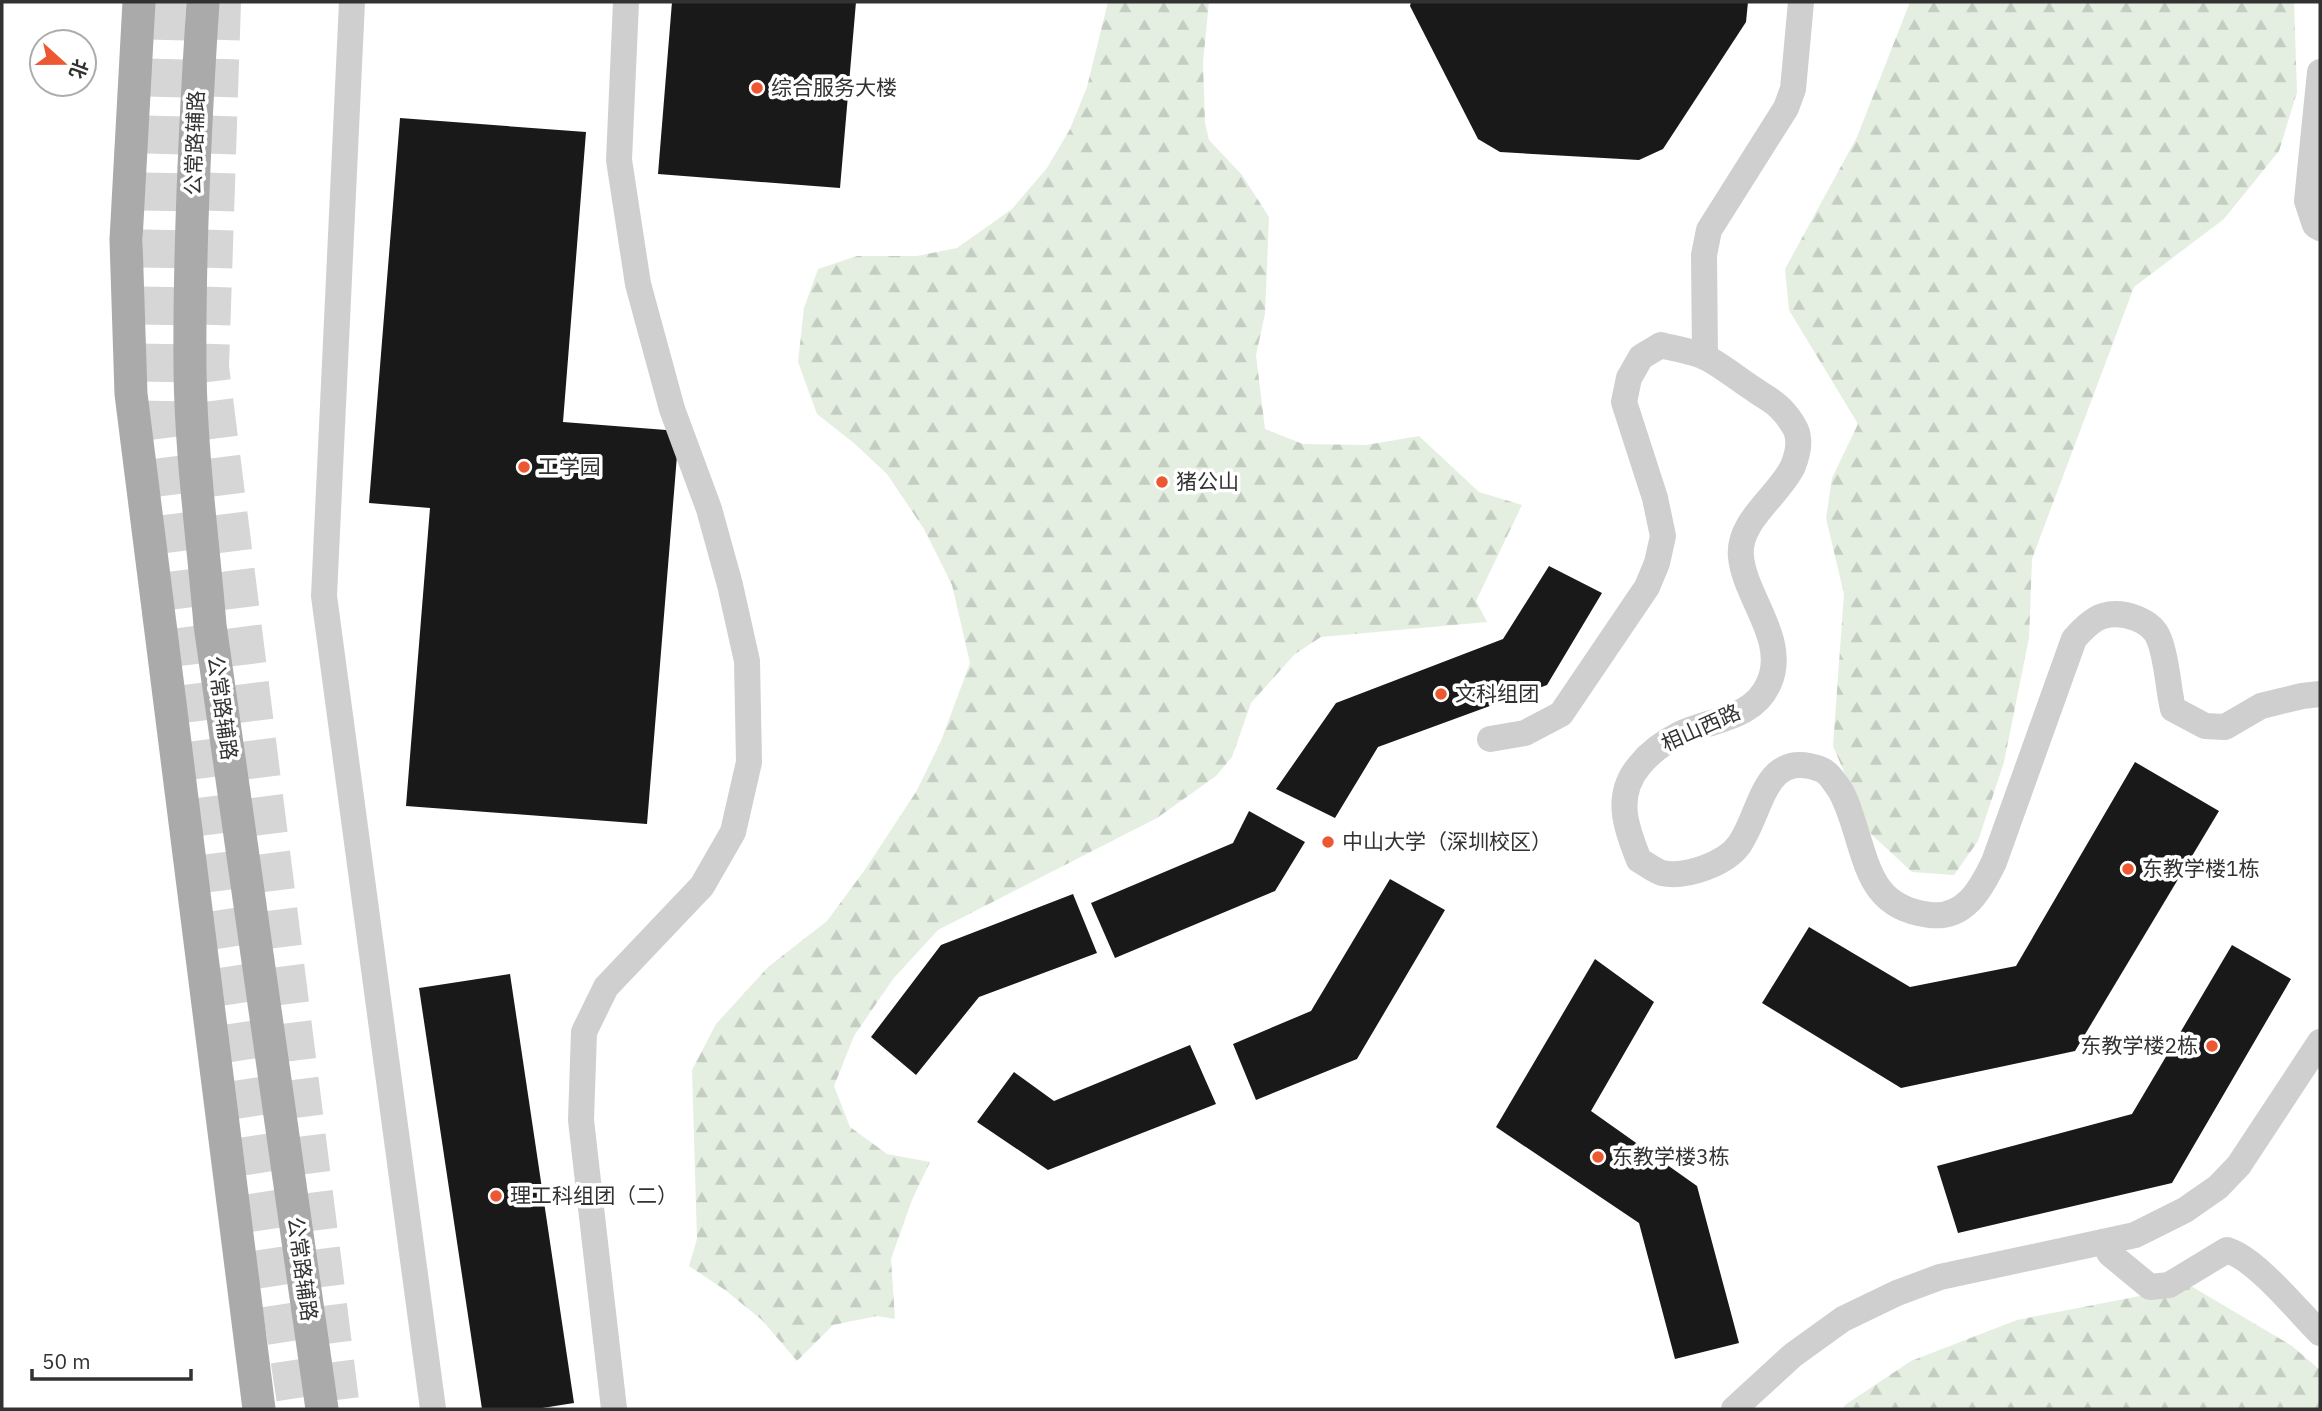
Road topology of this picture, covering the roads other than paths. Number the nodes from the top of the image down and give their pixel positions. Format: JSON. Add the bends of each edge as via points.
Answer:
{"nodes":[{"id":1,"x":139,"y":2,"type":"edge"},
{"id":2,"x":203,"y":2,"type":"edge"},
{"id":3,"x":352,"y":2,"type":"edge"},
{"id":4,"x":626,"y":2,"type":"edge"},
{"id":5,"x":1801,"y":2,"type":"edge"},
{"id":6,"x":2320,"y":72,"type":"edge"},
{"id":7,"x":2320,"y":228,"type":"edge"},
{"id":8,"x":1705,"y":357,"type":"junction"},
{"id":9,"x":2320,"y":694,"type":"edge"},
{"id":10,"x":1490,"y":739,"type":"dead end"},
{"id":11,"x":2320,"y":1042,"type":"edge"},
{"id":12,"x":2103,"y":1242,"type":"junction"},
{"id":13,"x":2320,"y":1333,"type":"edge"},
{"id":14,"x":259,"y":1409,"type":"edge"},
{"id":15,"x":322,"y":1409,"type":"edge"},
{"id":16,"x":433,"y":1409,"type":"edge"},
{"id":17,"x":614,"y":1409,"type":"edge"},
{"id":18,"x":1734,"y":1409,"type":"edge"}],
"edges":[{"from":1,"to":14,"type":"main road","via":[[125,240],[131,394]]},
{"from":2,"to":15,"type":"main road","name":"公常路辅路","via":[[194,146],[190,372],[199,498],[211,625]]},
{"from":3,"to":16,"type":"lane","via":[[324,596]]},
{"from":4,"to":17,"type":"lane","via":[[620,160],[638,284],[672,409],[709,509],[730,585],[747,661],[749,762],[733,832],[702,886],[606,987],[584,1032],[581,1120]]},
{"from":5,"to":8,"type":"lane","via":[[1793,89],[1786,108],[1709,230],[1704,256]]},
{"from":6,"to":7,"type":"lane","via":[[2308,201]]},
{"from":8,"to":9,"type":"lane","name":"相山西路","via":[[1781,408],[1797,431],[1798,452],[1792,468],[1744,536],[1740,553],[1771,640],[1770,683],[1737,716],[1682,733],[1651,751],[1625,791],[1625,823],[1639,860],[1662,873],[1712,866],[1729,855],[1740,844],[1771,780],[1781,769],[1802,764],[1824,769],[1838,786],[1882,894],[1913,913],[1938,916],[1956,912],[1983,886],[1994,862],[2074,639],[2102,616],[2123,614],[2142,620],[2159,637],[2173,709],[2205,726],[2225,727],[2261,706]]},
{"from":8,"to":10,"type":"lane","name":"相山西路","via":[[1661,345],[1641,357],[1629,378],[1624,402],[1655,498],[1662,536],[1647,587],[1561,714],[1525,733]]},
{"from":11,"to":12,"type":"lane","via":[[2239,1165],[2218,1188],[2160,1224]]},
{"from":12,"to":13,"type":"lane","via":[[2110,1254],[2150,1287],[2169,1285],[2227,1250],[2237,1253]]},
{"from":12,"to":18,"type":"lane","via":[[1940,1277],[1898,1293],[1843,1319],[1793,1355]]}]}
